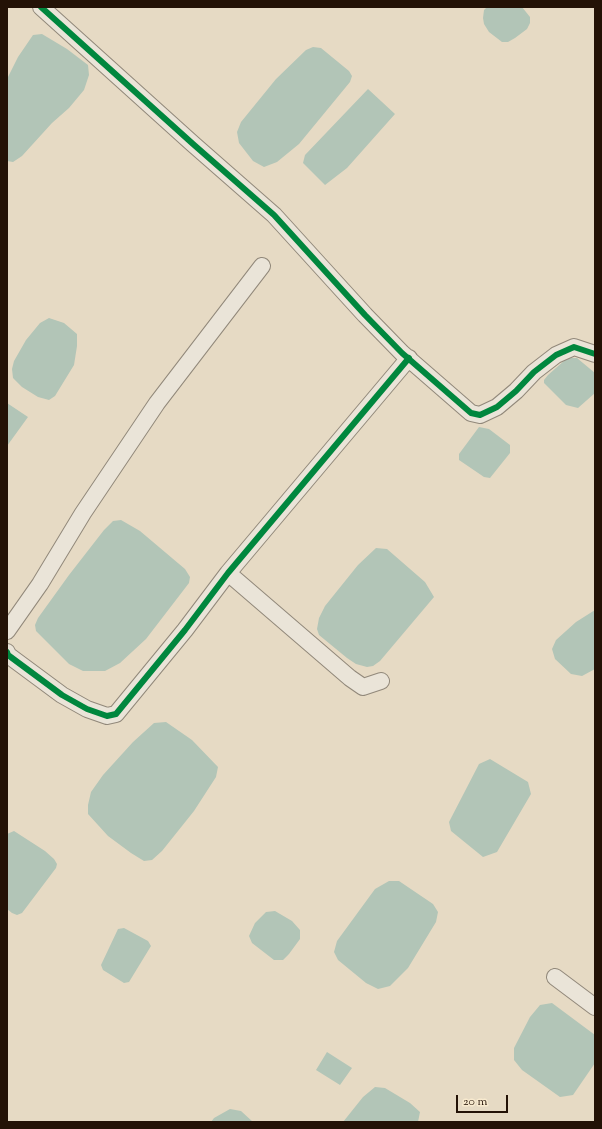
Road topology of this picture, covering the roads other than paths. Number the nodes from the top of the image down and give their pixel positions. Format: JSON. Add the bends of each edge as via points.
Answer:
{"nodes":[{"id":1,"x":41,"y":7,"type":"edge"},
{"id":2,"x":262,"y":266,"type":"dead end"},
{"id":3,"x":595,"y":354,"type":"edge"},
{"id":4,"x":409,"y":358,"type":"junction"},
{"id":5,"x":228,"y":573,"type":"junction"},
{"id":6,"x":7,"y":631,"type":"edge"},
{"id":7,"x":7,"y":652,"type":"edge"},
{"id":8,"x":381,"y":681,"type":"dead end"},
{"id":9,"x":555,"y":977,"type":"dead end"},
{"id":10,"x":595,"y":1007,"type":"edge"}],
"edges":[{"from":1,"to":4,"type":"street","via":[[274,215],[365,315]]},
{"from":2,"to":6,"type":"street","via":[[157,403],[82,512],[40,584]]},
{"from":3,"to":4,"type":"street","via":[[574,347],[556,355],[497,407],[480,415],[472,412]]},
{"from":4,"to":5,"type":"street"},
{"from":5,"to":7,"type":"street","via":[[116,714],[107,716],[62,696]]},
{"from":5,"to":8,"type":"street","via":[[350,678],[363,687]]},
{"from":9,"to":10,"type":"street"}]}
